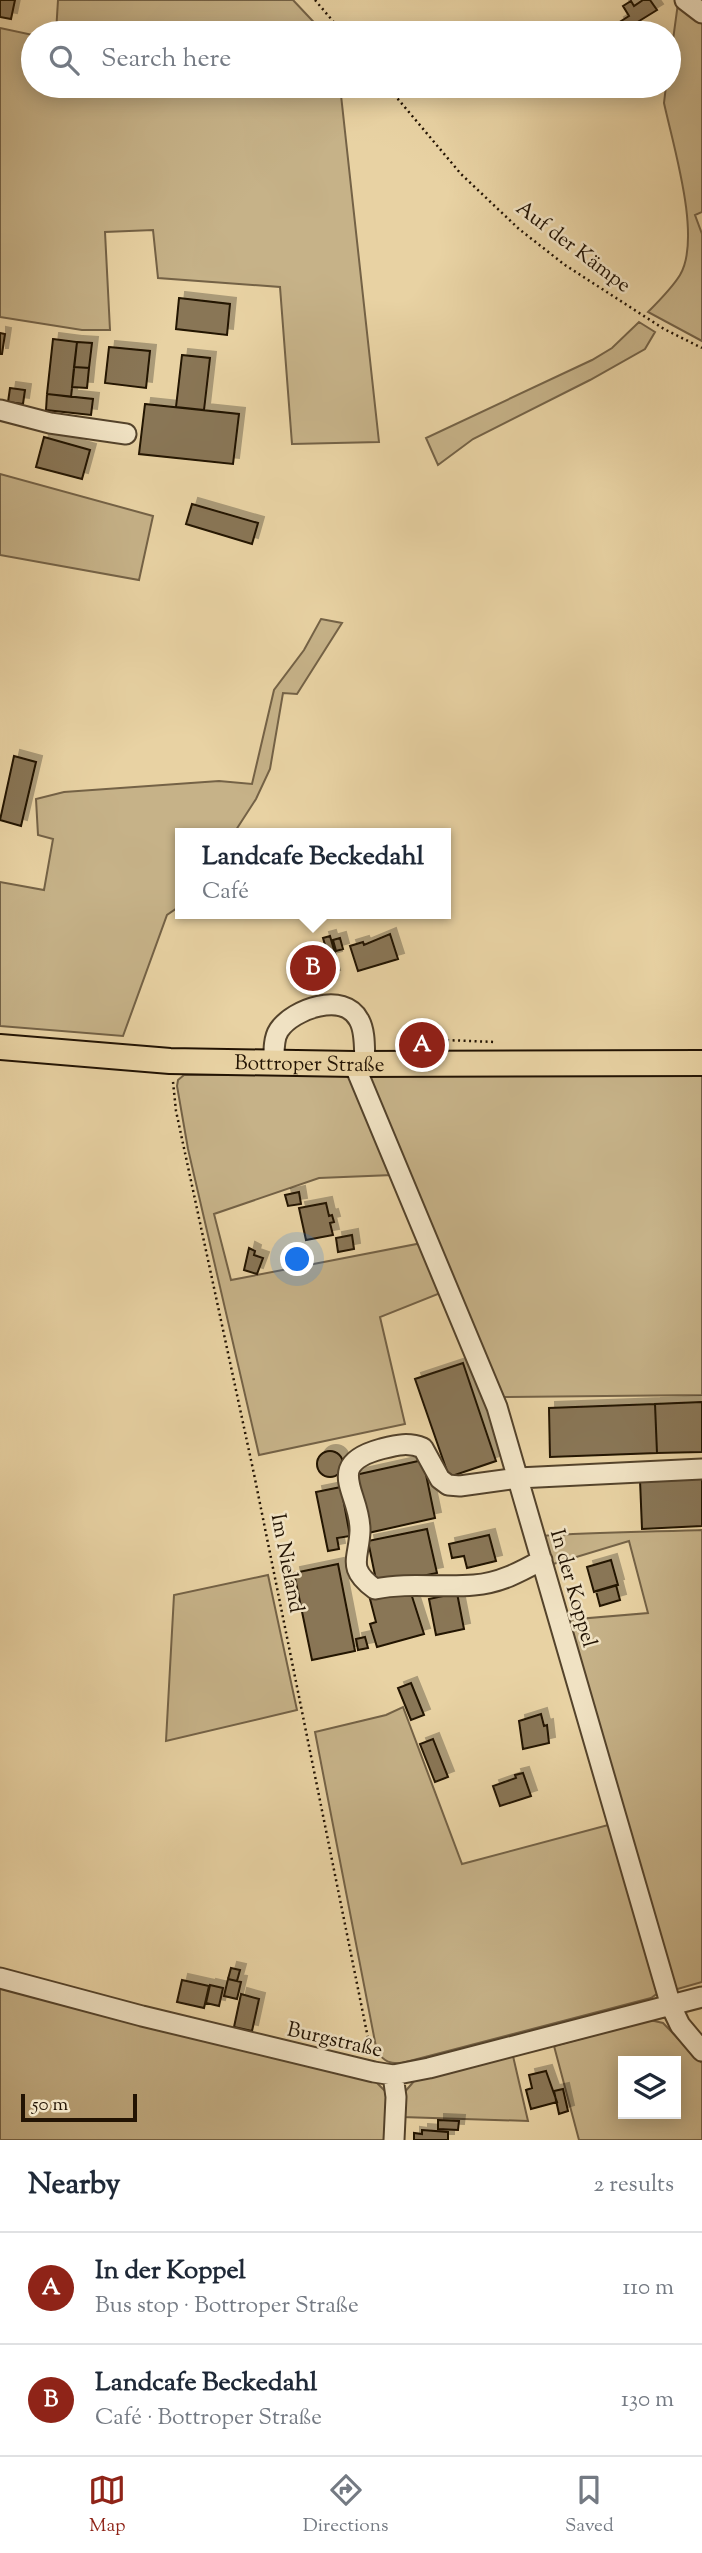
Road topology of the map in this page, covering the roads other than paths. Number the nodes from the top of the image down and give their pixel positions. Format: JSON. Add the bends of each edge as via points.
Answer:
{"nodes":[{"id":1,"x":685,"y":0,"type":"edge"},
{"id":2,"x":702,"y":13,"type":"edge"},
{"id":3,"x":0,"y":410,"type":"edge"},
{"id":4,"x":126,"y":434,"type":"dead end"},
{"id":5,"x":0,"y":1047,"type":"edge"},
{"id":6,"x":274,"y":1063,"type":"junction"},
{"id":7,"x":702,"y":1063,"type":"edge"},
{"id":8,"x":359,"y":1064,"type":"junction"},
{"id":9,"x":702,"y":1469,"type":"edge"},
{"id":10,"x":518,"y":1478,"type":"junction"},
{"id":11,"x":542,"y":1560,"type":"junction"},
{"id":12,"x":0,"y":1978,"type":"edge"},
{"id":13,"x":702,"y":1997,"type":"edge"},
{"id":14,"x":671,"y":2006,"type":"junction"},
{"id":15,"x":702,"y":2051,"type":"edge"},
{"id":16,"x":383,"y":2073,"type":"junction"},
{"id":17,"x":394,"y":2140,"type":"edge"}],
"edges":[{"from":1,"to":2,"type":"street"},
{"from":3,"to":4,"type":"street"},
{"from":5,"to":6,"type":"main road","name":"Bottroper Straße","via":[[170,1061]]},
{"from":6,"to":8,"type":"main road","name":"Bottroper Straße"},
{"from":6,"to":8,"type":"street","name":"In der Koppel","via":[[276,1037],[290,1019],[309,1009],[339,1006],[359,1020]]},
{"from":7,"to":8,"type":"main road","name":"Bottroper Straße"},
{"from":8,"to":10,"type":"street","name":"In der Koppel","via":[[497,1406]]},
{"from":9,"to":10,"type":"street"},
{"from":10,"to":11,"type":"street","name":"In der Koppel"},
{"from":10,"to":11,"type":"street","via":[[448,1485],[424,1448],[402,1444],[362,1454],[351,1464],[349,1476],[360,1532],[355,1560],[360,1575],[374,1589],[396,1584],[474,1585],[509,1578]]},
{"from":11,"to":14,"type":"street","name":"In der Koppel"},
{"from":12,"to":16,"type":"street","name":"Burgstraße"},
{"from":13,"to":14,"type":"street","name":"Burgstraße"},
{"from":14,"to":15,"type":"street","name":"In der Koppel"},
{"from":14,"to":16,"type":"street","name":"Burgstraße","via":[[429,2068]]},
{"from":16,"to":17,"type":"street","via":[[396,2097]]}]}
